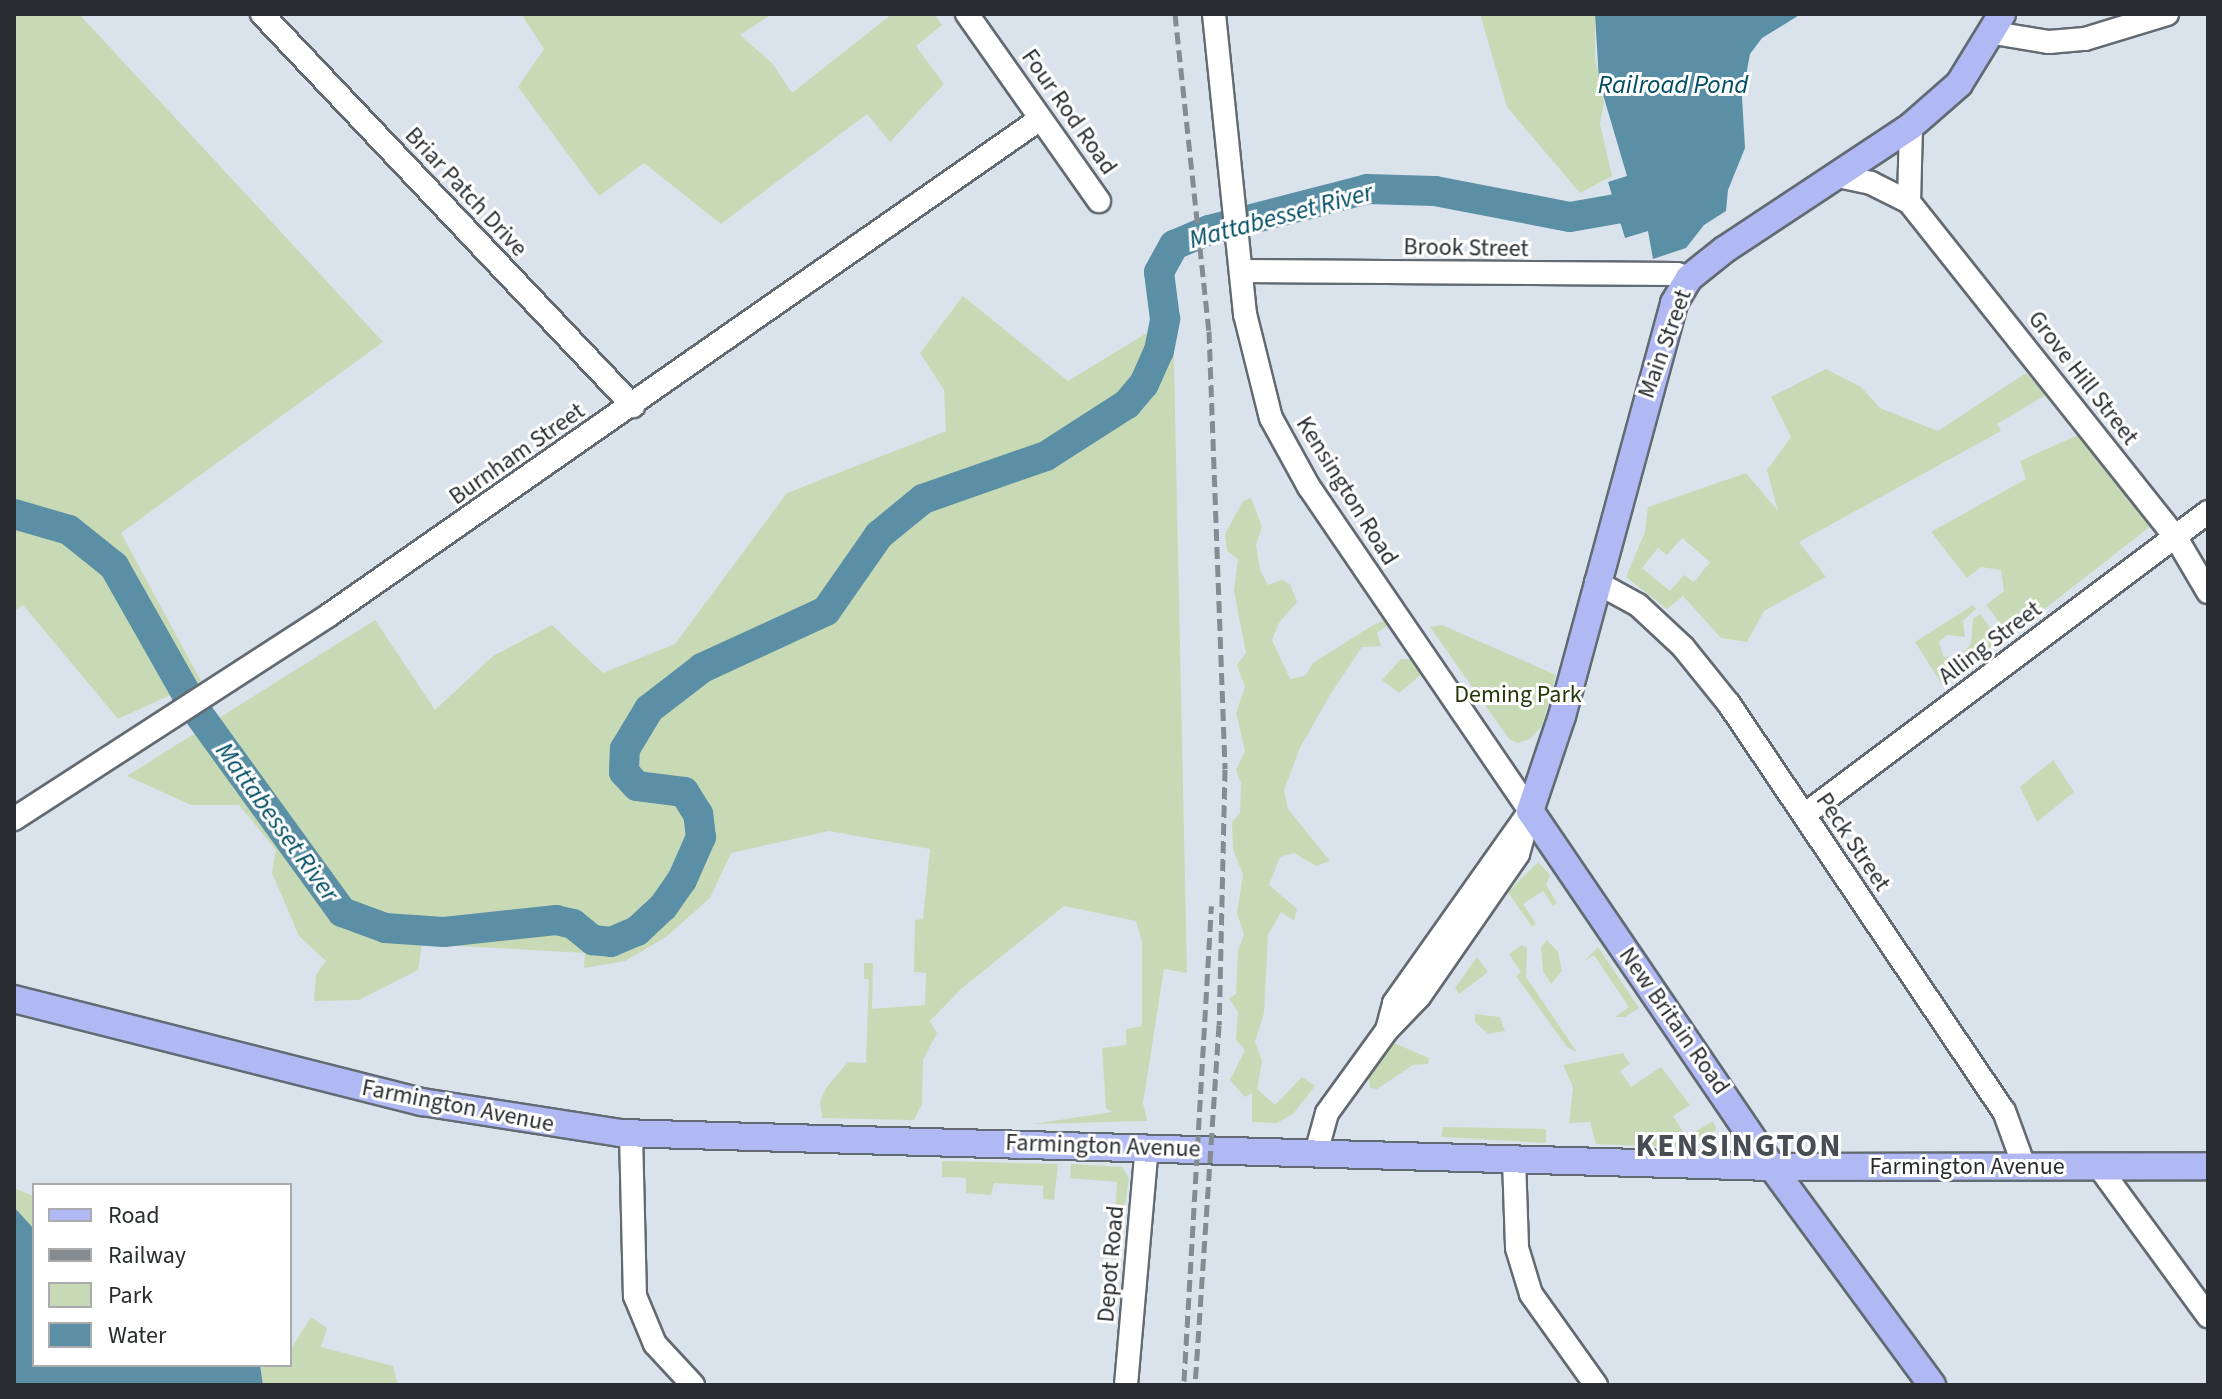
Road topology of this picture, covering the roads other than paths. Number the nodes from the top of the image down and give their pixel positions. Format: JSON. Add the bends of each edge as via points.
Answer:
{"nodes":[{"id":1,"x":262,"y":14,"type":"edge"},
{"id":2,"x":967,"y":14,"type":"edge"},
{"id":3,"x":1214,"y":14,"type":"edge"},
{"id":4,"x":2167,"y":14,"type":"edge"},
{"id":5,"x":1998,"y":23,"type":"edge"},
{"id":6,"x":1040,"y":119,"type":"junction"},
{"id":7,"x":1911,"y":126,"type":"junction"},
{"id":8,"x":1838,"y":176,"type":"junction"},
{"id":9,"x":1099,"y":201,"type":"dead end"},
{"id":10,"x":1909,"y":202,"type":"junction"},
{"id":11,"x":1241,"y":271,"type":"junction"},
{"id":12,"x":1689,"y":278,"type":"junction"},
{"id":13,"x":633,"y":406,"type":"junction"},
{"id":14,"x":2208,"y":512,"type":"edge"},
{"id":15,"x":2175,"y":536,"type":"junction"},
{"id":16,"x":1596,"y":582,"type":"junction"},
{"id":17,"x":2208,"y":592,"type":"edge"},
{"id":18,"x":1530,"y":811,"type":"junction"},
{"id":19,"x":1804,"y":815,"type":"junction"},
{"id":20,"x":14,"y":819,"type":"edge"},
{"id":21,"x":14,"y":999,"type":"edge"},
{"id":22,"x":631,"y":1134,"type":"junction"},
{"id":23,"x":1147,"y":1147,"type":"junction"},
{"id":24,"x":1316,"y":1153,"type":"junction"},
{"id":25,"x":1514,"y":1160,"type":"junction"},
{"id":26,"x":2024,"y":1166,"type":"junction"},
{"id":27,"x":2208,"y":1166,"type":"edge"},
{"id":28,"x":1772,"y":1167,"type":"junction"},
{"id":29,"x":2099,"y":1167,"type":"junction"},
{"id":30,"x":2208,"y":1316,"type":"edge"},
{"id":31,"x":693,"y":1385,"type":"edge"},
{"id":32,"x":1126,"y":1385,"type":"edge"},
{"id":33,"x":1596,"y":1385,"type":"edge"},
{"id":34,"x":1932,"y":1385,"type":"edge"}],
"edges":[{"from":1,"to":13,"type":"street","name":"Briar Patch Drive"},
{"from":2,"to":6,"type":"street","name":"Four Rod Road"},
{"from":3,"to":11,"type":"street","name":"Kensington Road"},
{"from":4,"to":5,"type":"street","via":[[2085,39],[2049,42]]},
{"from":5,"to":7,"type":"main road","name":"Main Street","via":[[1959,84]]},
{"from":6,"to":9,"type":"street","name":"Four Rod Road"},
{"from":6,"to":13,"type":"street","name":"Burnham Street"},
{"from":7,"to":8,"type":"main road","name":"Main Street"},
{"from":7,"to":10,"type":"street"},
{"from":8,"to":10,"type":"street","name":"Grove Hill Street","via":[[1871,183]]},
{"from":8,"to":12,"type":"main road","name":"Main Street"},
{"from":10,"to":15,"type":"street","name":"Grove Hill Street"},
{"from":11,"to":12,"type":"street","name":"Brook Street"},
{"from":11,"to":18,"type":"street","name":"Kensington Road","via":[[1258,376],[1288,452]]},
{"from":12,"to":16,"type":"main road","name":"Main Street","via":[[1674,303],[1655,360]]},
{"from":13,"to":20,"type":"street","name":"Burnham Street","via":[[207,697]]},
{"from":14,"to":15,"type":"street","name":"Alling Street"},
{"from":15,"to":17,"type":"street","name":"Grove Hill Street"},
{"from":15,"to":19,"type":"street","name":"Alling Street"},
{"from":16,"to":18,"type":"main road","name":"Main Street","via":[[1562,716]]},
{"from":16,"to":19,"type":"street","name":"Peck Street","via":[[1638,605],[1683,647],[1729,704]]},
{"from":18,"to":24,"type":"street","name":"Main Street","via":[[1486,888],[1412,992],[1391,1007],[1387,1030],[1321,1123]]},
{"from":18,"to":28,"type":"main road","name":"New Britain Road"},
{"from":19,"to":26,"type":"street","name":"Peck Street","via":[[2004,1111]]},
{"from":21,"to":22,"type":"main road","name":"Farmington Avenue","via":[[422,1102],[517,1121]]},
{"from":22,"to":23,"type":"main road","name":"Farmington Avenue"},
{"from":22,"to":31,"type":"street","via":[[636,1300],[658,1348]]},
{"from":23,"to":24,"type":"main road","name":"Farmington Avenue"},
{"from":23,"to":32,"type":"street","name":"Depot Road"},
{"from":24,"to":25,"type":"main road","name":"Farmington Avenue"},
{"from":25,"to":28,"type":"main road","name":"Farmington Avenue"},
{"from":25,"to":33,"type":"street","via":[[1517,1248],[1531,1294]]},
{"from":26,"to":28,"type":"main road","name":"Farmington Avenue"},
{"from":26,"to":29,"type":"main road","name":"Farmington Avenue"},
{"from":27,"to":29,"type":"main road","name":"Farmington Avenue"},
{"from":28,"to":34,"type":"main road","name":"New Britain Road"},
{"from":29,"to":30,"type":"street"}]}
